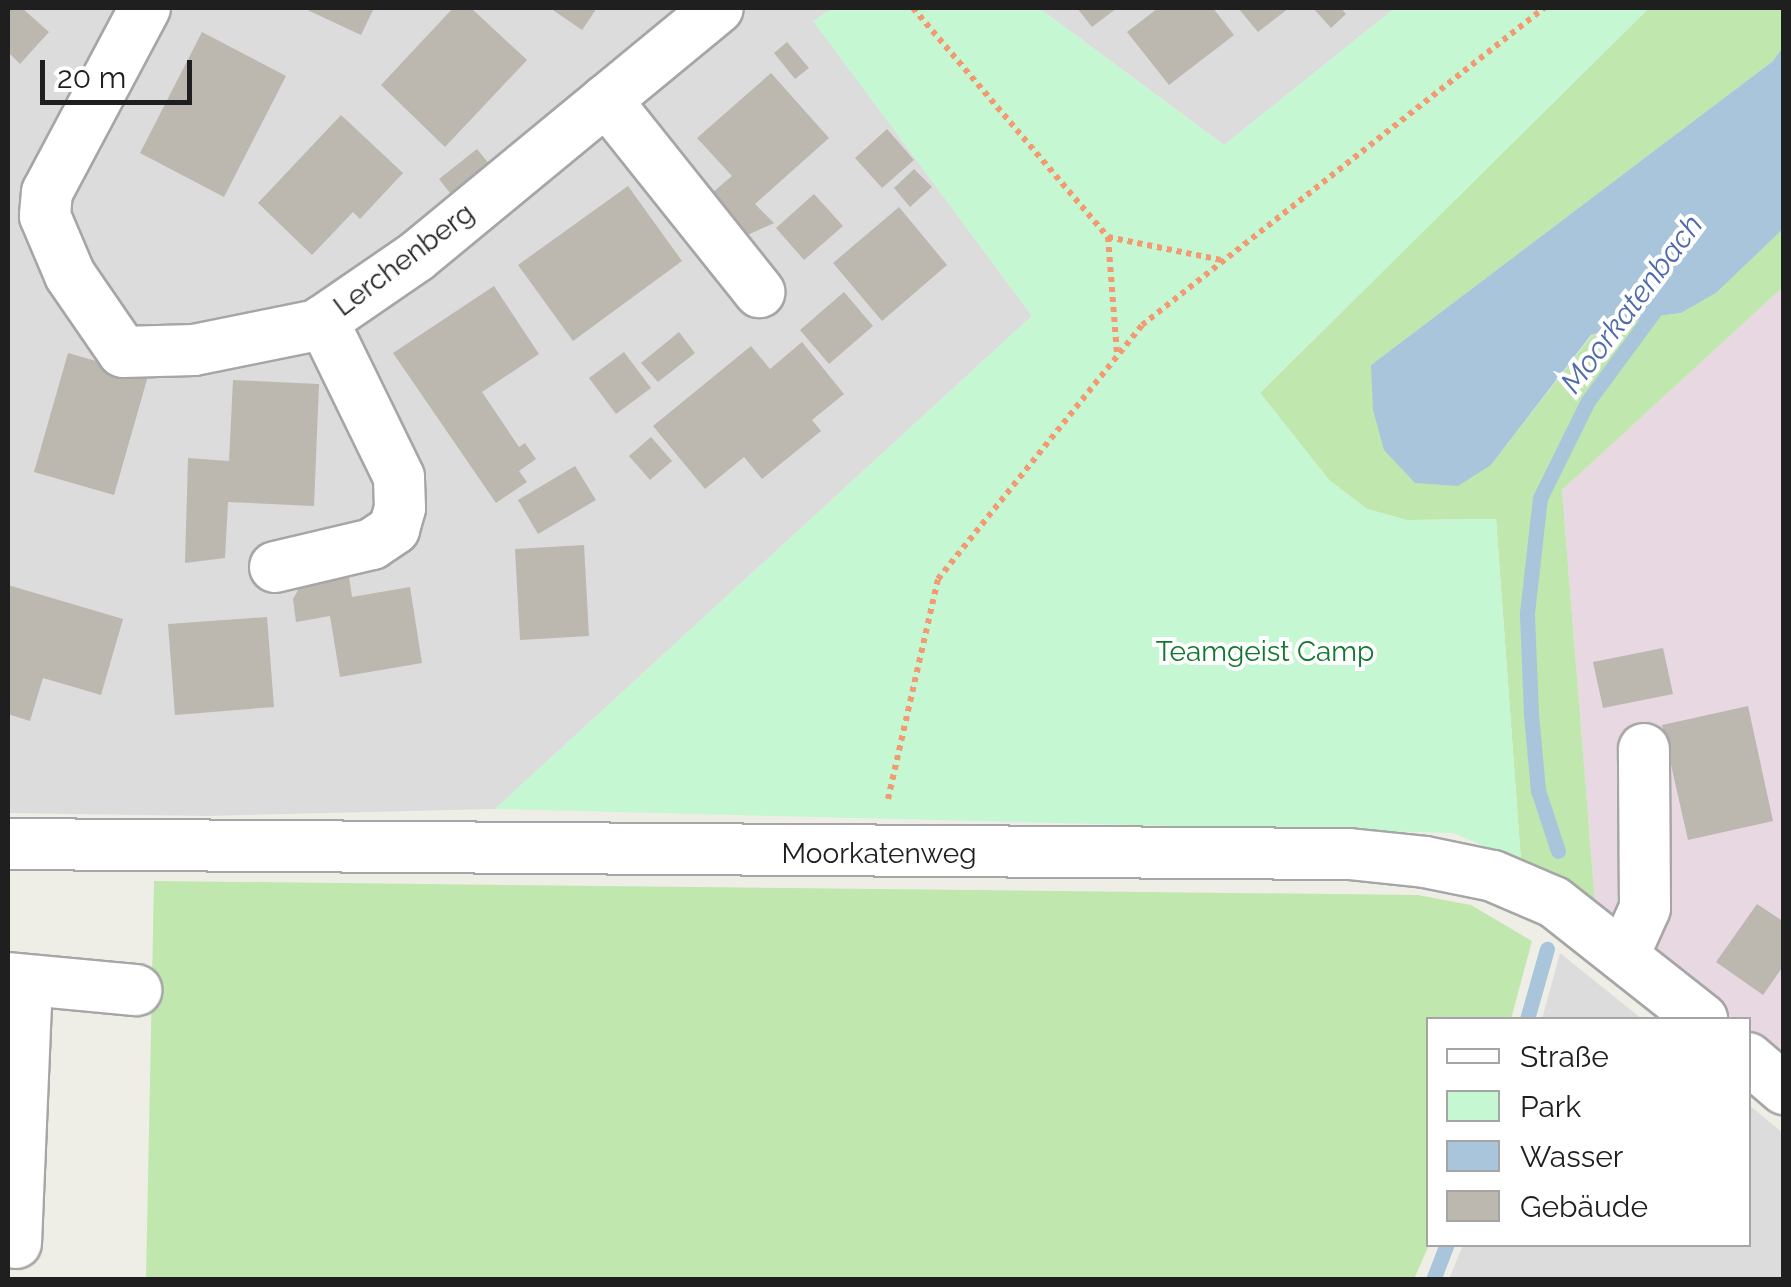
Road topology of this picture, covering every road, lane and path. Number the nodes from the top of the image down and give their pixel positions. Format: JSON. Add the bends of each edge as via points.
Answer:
{"nodes":[{"id":1,"x":145,"y":8,"type":"edge"},
{"id":2,"x":718,"y":8,"type":"edge"},
{"id":3,"x":914,"y":8,"type":"edge"},
{"id":4,"x":1544,"y":8,"type":"edge"},
{"id":5,"x":606,"y":100,"type":"junction"},
{"id":6,"x":26,"y":218,"type":"edge"},
{"id":7,"x":1108,"y":236,"type":"junction"},
{"id":8,"x":1222,"y":260,"type":"junction"},
{"id":9,"x":758,"y":292,"type":"dead end"},
{"id":10,"x":324,"y":320,"type":"junction"},
{"id":11,"x":1117,"y":355,"type":"junction"},
{"id":12,"x":275,"y":567,"type":"dead end"},
{"id":13,"x":1644,"y":749,"type":"dead end"},
{"id":14,"x":8,"y":844,"type":"edge"},
{"id":15,"x":876,"y":854,"type":"junction"},
{"id":16,"x":1624,"y":954,"type":"junction"},
{"id":17,"x":17,"y":980,"type":"edge"},
{"id":18,"x":136,"y":990,"type":"dead end"},
{"id":19,"x":1698,"y":1017,"type":"edge"},
{"id":20,"x":1751,"y":1061,"type":"edge"},
{"id":21,"x":1784,"y":1089,"type":"edge"},
{"id":22,"x":16,"y":1243,"type":"dead end"}],
"edges":[{"from":1,"to":6,"type":"street","name":"Lerchenberg","via":[[47,192]]},
{"from":2,"to":5,"type":"street","name":"Lerchenberg"},
{"from":3,"to":7,"type":"path"},
{"from":4,"to":8,"type":"path"},
{"from":5,"to":9,"type":"street"},
{"from":5,"to":10,"type":"street","name":"Lerchenberg","via":[[416,257]]},
{"from":6,"to":10,"type":"street","name":"Lerchenberg","via":[[123,352],[194,350]]},
{"from":7,"to":8,"type":"path"},
{"from":7,"to":11,"type":"path"},
{"from":8,"to":11,"type":"path","via":[[1142,324]]},
{"from":10,"to":12,"type":"street","via":[[399,477],[400,508],[394,529],[372,544]]},
{"from":11,"to":15,"type":"path","via":[[938,579]]},
{"from":13,"to":16,"type":"street","via":[[1645,908]]},
{"from":14,"to":15,"type":"street","name":"Moorkatenweg"},
{"from":15,"to":16,"type":"street","name":"Moorkatenweg","via":[[1349,854],[1425,862],[1493,876],[1554,902]]},
{"from":16,"to":19,"type":"street","name":"Moorkatenweg"},
{"from":17,"to":18,"type":"street"},
{"from":17,"to":22,"type":"street"},
{"from":20,"to":21,"type":"street"}]}
